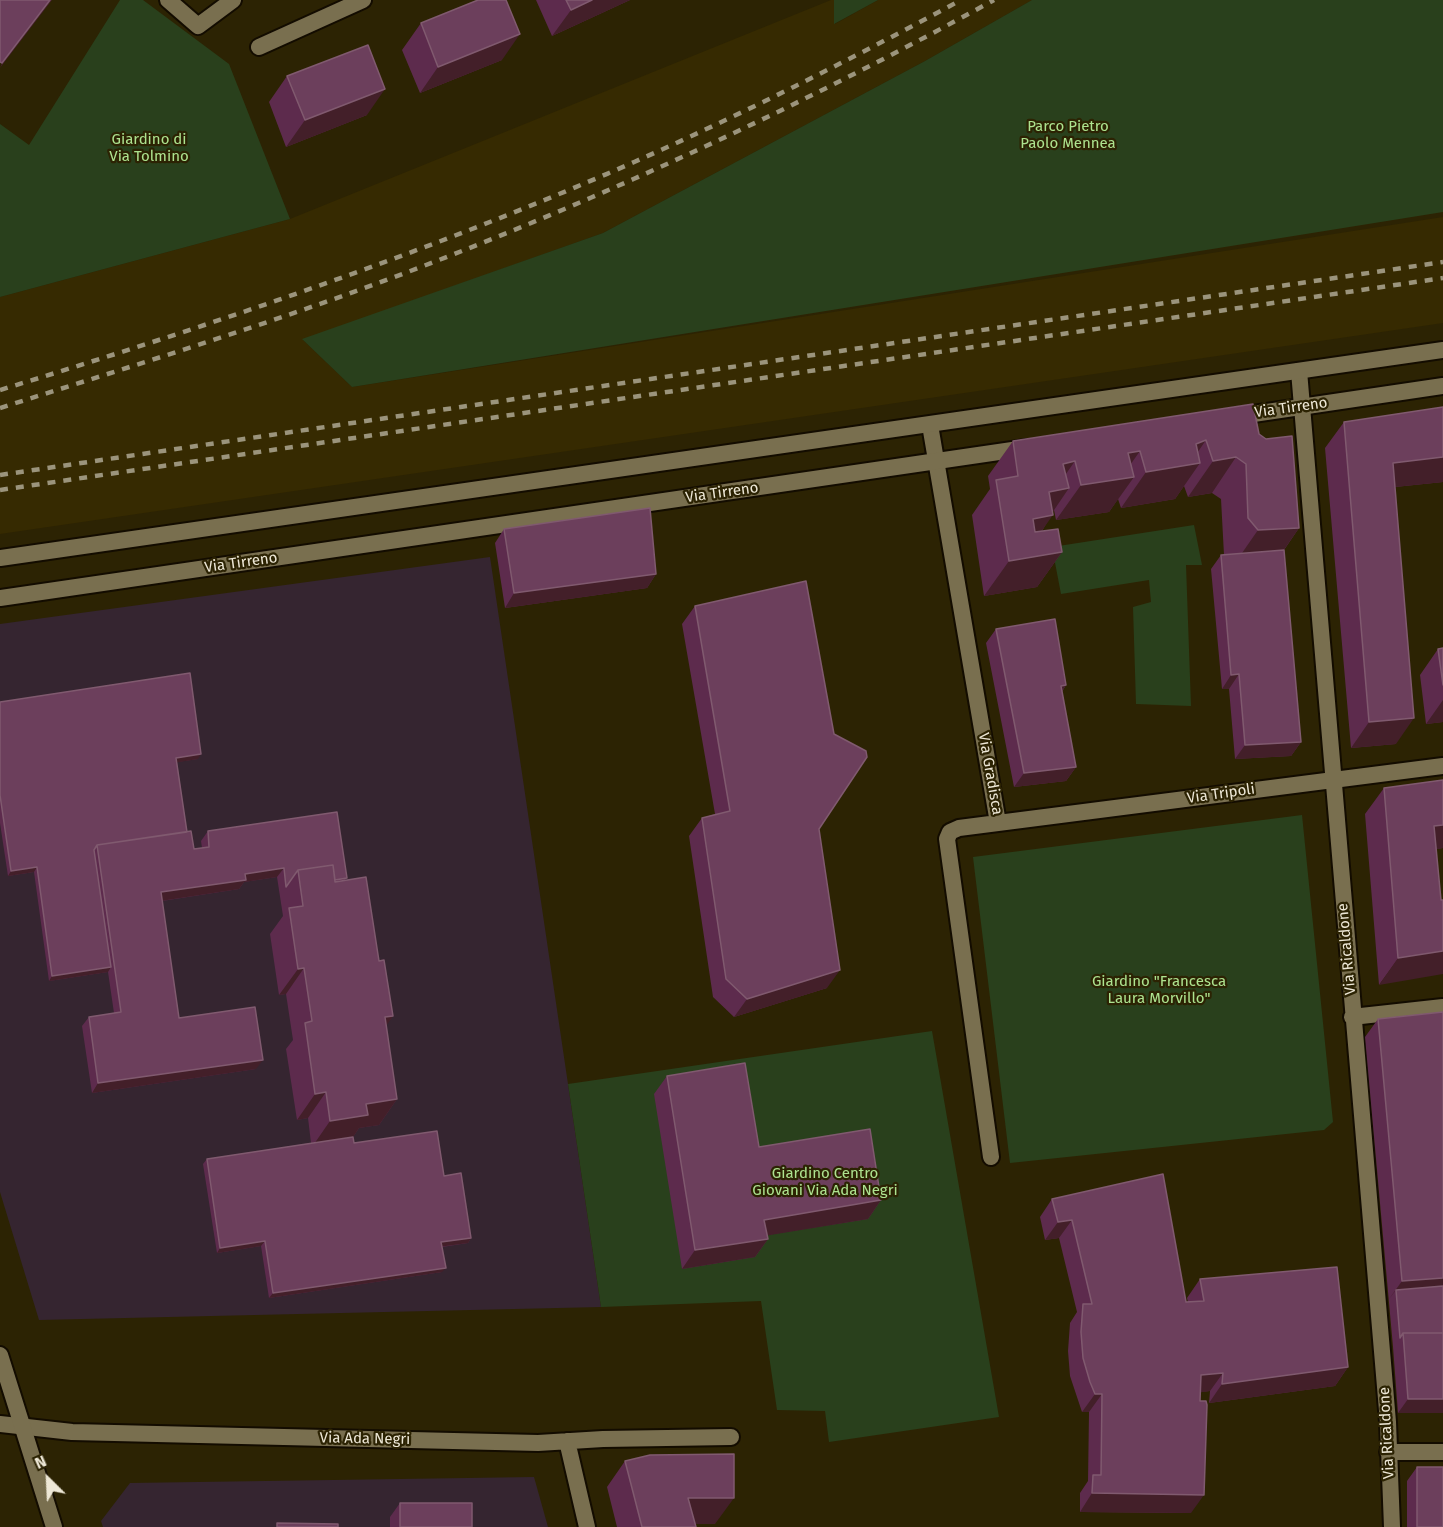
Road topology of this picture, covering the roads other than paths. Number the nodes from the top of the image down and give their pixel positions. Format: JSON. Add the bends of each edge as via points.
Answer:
{"nodes":[{"id":1,"x":168,"y":0,"type":"edge"},
{"id":2,"x":233,"y":0,"type":"edge"},
{"id":3,"x":363,"y":0,"type":"edge"},
{"id":4,"x":259,"y":47,"type":"dead end"},
{"id":5,"x":1443,"y":350,"type":"edge"},
{"id":6,"x":1299,"y":371,"type":"junction"},
{"id":7,"x":1443,"y":386,"type":"edge"},
{"id":8,"x":1303,"y":407,"type":"junction"},
{"id":9,"x":1220,"y":419,"type":"edge"},
{"id":10,"x":930,"y":425,"type":"junction"},
{"id":11,"x":1042,"y":445,"type":"edge"},
{"id":12,"x":936,"y":461,"type":"junction"},
{"id":13,"x":0,"y":558,"type":"edge"},
{"id":14,"x":0,"y":598,"type":"edge"},
{"id":15,"x":1443,"y":766,"type":"edge"},
{"id":16,"x":1333,"y":779,"type":"junction"},
{"id":17,"x":998,"y":823,"type":"junction"},
{"id":18,"x":1443,"y":1007,"type":"edge"},
{"id":19,"x":1352,"y":1017,"type":"junction"},
{"id":20,"x":991,"y":1157,"type":"dead end"},
{"id":21,"x":0,"y":1355,"type":"edge"},
{"id":22,"x":0,"y":1424,"type":"edge"},
{"id":23,"x":22,"y":1427,"type":"junction"},
{"id":24,"x":731,"y":1437,"type":"dead end"},
{"id":25,"x":567,"y":1441,"type":"junction"},
{"id":26,"x":1388,"y":1452,"type":"junction"},
{"id":27,"x":1443,"y":1452,"type":"edge"},
{"id":28,"x":54,"y":1527,"type":"edge"},
{"id":29,"x":587,"y":1527,"type":"edge"},
{"id":30,"x":1392,"y":1527,"type":"edge"}],
"edges":[{"from":1,"to":2,"type":"street","via":[[198,26]]},
{"from":3,"to":4,"type":"street"},
{"from":5,"to":6,"type":"street"},
{"from":6,"to":8,"type":"street","name":"Via Ricaldone"},
{"from":6,"to":10,"type":"street"},
{"from":7,"to":8,"type":"street","name":"Via Tirreno"},
{"from":8,"to":9,"type":"street","name":"Via Tirreno"},
{"from":8,"to":16,"type":"street","name":"Via Ricaldone"},
{"from":10,"to":12,"type":"street","name":"Via Gradisca"},
{"from":10,"to":13,"type":"street"},
{"from":11,"to":12,"type":"street","name":"Via Tirreno"},
{"from":12,"to":14,"type":"street","name":"Via Tirreno"},
{"from":12,"to":17,"type":"street","name":"Via Gradisca"},
{"from":15,"to":16,"type":"street","name":"Via Tripoli"},
{"from":16,"to":17,"type":"street","name":"Via Tripoli"},
{"from":16,"to":19,"type":"street","name":"Via Ricaldone"},
{"from":17,"to":20,"type":"street","name":"Via Gradisca","via":[[959,828],[950,832],[947,839]]},
{"from":18,"to":19,"type":"street"},
{"from":19,"to":26,"type":"street","name":"Via Ricaldone"},
{"from":21,"to":23,"type":"street"},
{"from":22,"to":23,"type":"street","name":"Via Ada Negri"},
{"from":23,"to":25,"type":"street","name":"Via Ada Negri","via":[[72,1432]]},
{"from":23,"to":28,"type":"street"},
{"from":24,"to":25,"type":"street","name":"Via Ada Negri"},
{"from":25,"to":29,"type":"street"},
{"from":26,"to":27,"type":"street"},
{"from":26,"to":30,"type":"street","name":"Via Ricaldone"}]}
